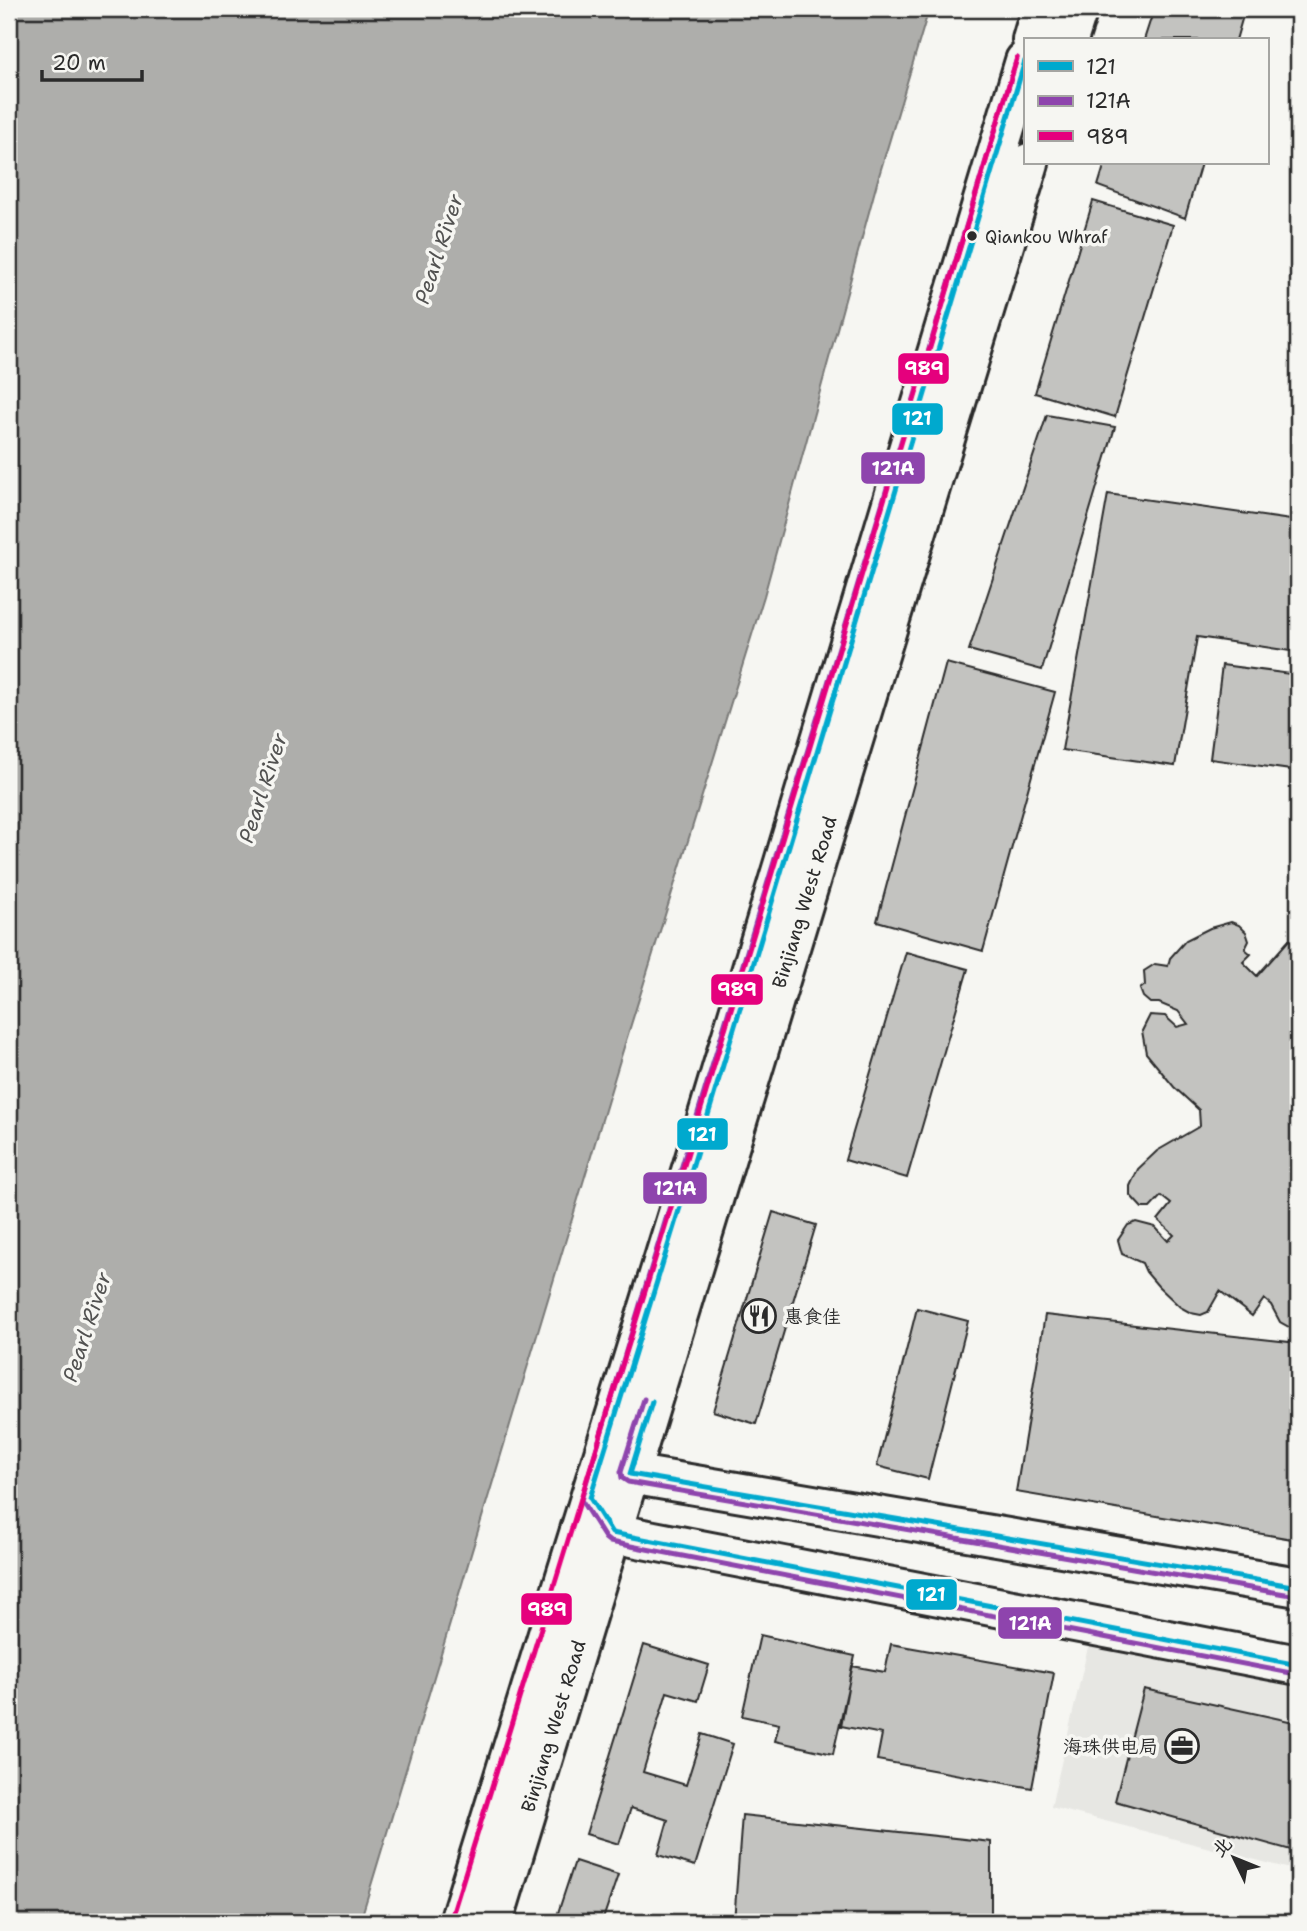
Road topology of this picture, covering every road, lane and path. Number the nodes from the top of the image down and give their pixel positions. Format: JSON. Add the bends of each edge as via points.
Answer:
{"nodes":[{"id":1,"x":1041,"y":9,"type":"edge"},
{"id":2,"x":1077,"y":9,"type":"edge"},
{"id":3,"x":1033,"y":38,"type":"edge"},
{"id":4,"x":1069,"y":38,"type":"edge"},
{"id":5,"x":1024,"y":64,"type":"edge"},
{"id":6,"x":1029,"y":164,"type":"edge"},
{"id":7,"x":630,"y":1474,"type":"junction"},
{"id":8,"x":590,"y":1499,"type":"junction"},
{"id":9,"x":612,"y":1533,"type":"junction"},
{"id":10,"x":1298,"y":1587,"type":"edge"},
{"id":11,"x":1298,"y":1665,"type":"edge"},
{"id":12,"x":459,"y":1922,"type":"edge"},
{"id":13,"x":493,"y":1922,"type":"edge"}],
"edges":[{"from":1,"to":3,"type":"main road"},
{"from":2,"to":4,"type":"main road"},
{"from":5,"to":8,"type":"main road","name":"Binjiang West Road"},
{"from":6,"to":7,"type":"main road","name":"Binjiang West Road"},
{"from":7,"to":8,"type":"main road"},
{"from":7,"to":9,"type":"main road","name":"Binjiang West Road"},
{"from":7,"to":10,"type":"main road"},
{"from":8,"to":9,"type":"main road"},
{"from":8,"to":12,"type":"main road","name":"Binjiang West Road"},
{"from":9,"to":11,"type":"main road"},
{"from":9,"to":13,"type":"main road","name":"Binjiang West Road"}]}
